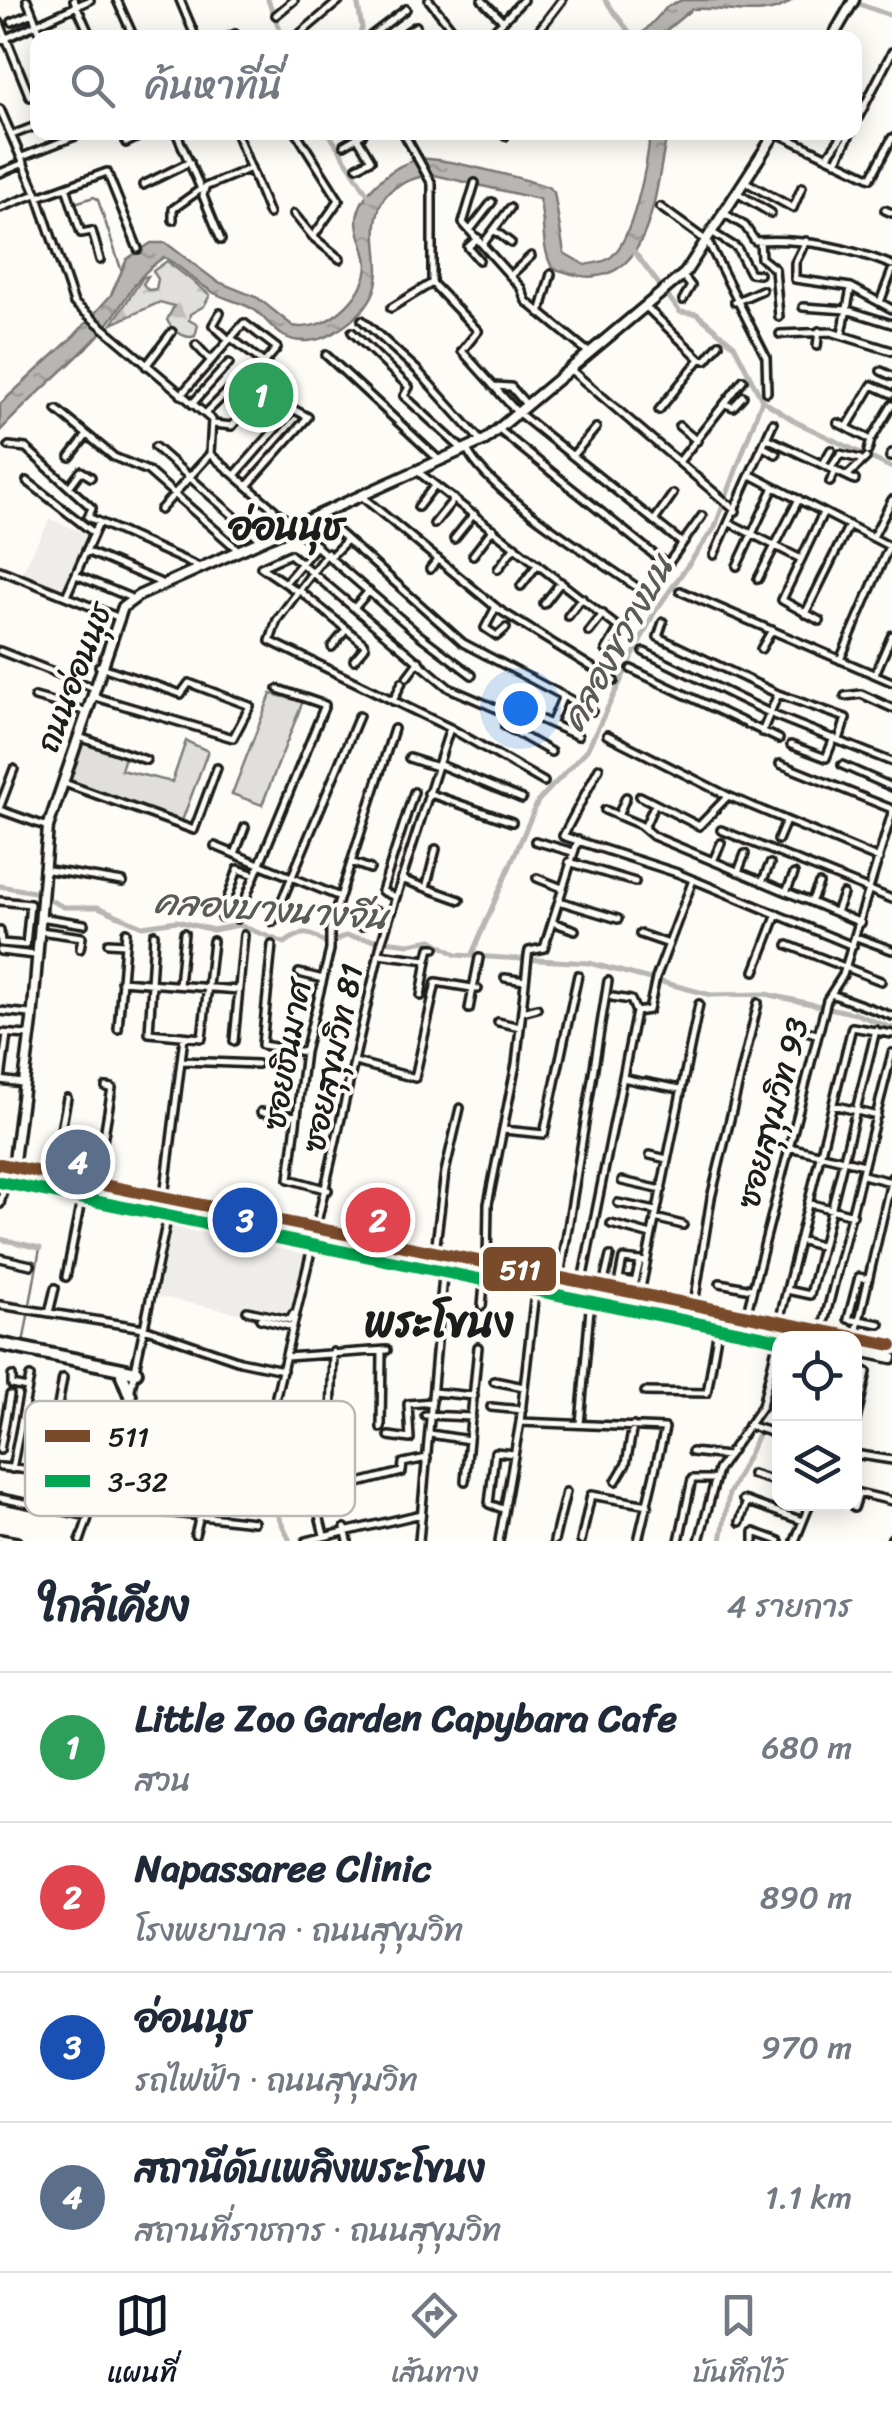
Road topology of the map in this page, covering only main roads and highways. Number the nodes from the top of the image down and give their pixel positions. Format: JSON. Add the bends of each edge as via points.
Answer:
{"nodes":[{"id":1,"x":853,"y":5,"type":"edge"},
{"id":2,"x":839,"y":30,"type":"edge"},
{"id":3,"x":770,"y":140,"type":"edge"},
{"id":4,"x":645,"y":306,"type":"junction"},
{"id":5,"x":570,"y":370,"type":"junction"},
{"id":6,"x":518,"y":412,"type":"junction"},
{"id":7,"x":498,"y":428,"type":"junction"},
{"id":8,"x":465,"y":448,"type":"junction"},
{"id":9,"x":416,"y":470,"type":"junction"},
{"id":10,"x":292,"y":525,"type":"junction"},
{"id":11,"x":100,"y":666,"type":"junction"},
{"id":12,"x":92,"y":693,"type":"junction"},
{"id":13,"x":70,"y":747,"type":"junction"},
{"id":14,"x":38,"y":931,"type":"junction"},
{"id":15,"x":35,"y":981,"type":"junction"},
{"id":16,"x":33,"y":1002,"type":"junction"},
{"id":17,"x":0,"y":1164,"type":"edge"},
{"id":18,"x":9,"y":1172,"type":"edge"},
{"id":19,"x":316,"y":1228,"type":"junction"},
{"id":20,"x":314,"y":1238,"type":"junction"},
{"id":21,"x":606,"y":1286,"type":"junction"},
{"id":22,"x":607,"y":1299,"type":"junction"},
{"id":23,"x":818,"y":1331,"type":"edge"},
{"id":24,"x":772,"y":1334,"type":"edge"},
{"id":25,"x":862,"y":1339,"type":"edge"},
{"id":26,"x":892,"y":1345,"type":"edge"},
{"id":27,"x":0,"y":1346,"type":"edge"},
{"id":28,"x":862,"y":1352,"type":"edge"},
{"id":29,"x":139,"y":1357,"type":"road end"},
{"id":30,"x":892,"y":1358,"type":"edge"}],
"edges":[{"from":1,"to":2,"type":"main road"},
{"from":3,"to":4,"type":"main road","name":"ถนนอ่อนนุช","via":[[682,275]]},
{"from":4,"to":5,"type":"main road","name":"ถนนอ่อนนุช"},
{"from":4,"to":5,"type":"main road","name":"ถนนอ่อนนุช"},
{"from":5,"to":6,"type":"main road","name":"ถนนอ่อนนุช"},
{"from":5,"to":6,"type":"main road","name":"ถนนอ่อนนุช"},
{"from":6,"to":7,"type":"main road","name":"ถนนอ่อนนุช"},
{"from":7,"to":8,"type":"main road","name":"ถนนอ่อนนุช"},
{"from":7,"to":8,"type":"main road","name":"ถนนอ่อนนุช"},
{"from":8,"to":9,"type":"main road","name":"ถนนอ่อนนุช"},
{"from":8,"to":9,"type":"main road","name":"ถนนอ่อนนุช"},
{"from":9,"to":10,"type":"main road","name":"ถนนอ่อนนุช"},
{"from":10,"to":11,"type":"main road","name":"ถนนอ่อนนุช","via":[[132,599]]},
{"from":10,"to":11,"type":"main road","name":"ถนนอ่อนนุช","via":[[129,597],[114,616]]},
{"from":11,"to":12,"type":"main road","name":"ถนนอ่อนนุช"},
{"from":12,"to":13,"type":"main road","name":"ถนนอ่อนนุช"},
{"from":12,"to":13,"type":"main road","name":"ถนนอ่อนนุช"},
{"from":13,"to":14,"type":"main road","name":"ถนนอ่อนนุช","via":[[46,826]]},
{"from":14,"to":15,"type":"main road","name":"ถนนอ่อนนุช"},
{"from":14,"to":15,"type":"main road","name":"ถนนอ่อนนุช"},
{"from":15,"to":16,"type":"main road","name":"ถนนอ่อนนุช"},
{"from":16,"to":18,"type":"main road","name":"ถนนอ่อนนุช"},
{"from":16,"to":18,"type":"main road","name":"ถนนอ่อนนุช"},
{"from":17,"to":18,"type":"main road"},
{"from":18,"to":19,"type":"main road","via":[[53,1173]]},
{"from":18,"to":20,"type":"main road"},
{"from":19,"to":20,"type":"main road"},
{"from":19,"to":21,"type":"main road"},
{"from":20,"to":22,"type":"main road"},
{"from":21,"to":22,"type":"main road"},
{"from":21,"to":23,"type":"main road"},
{"from":22,"to":24,"type":"main road"},
{"from":25,"to":26,"type":"main road"},
{"from":27,"to":29,"type":"highway","via":[[130,1380]]},
{"from":28,"to":30,"type":"main road"}]}
